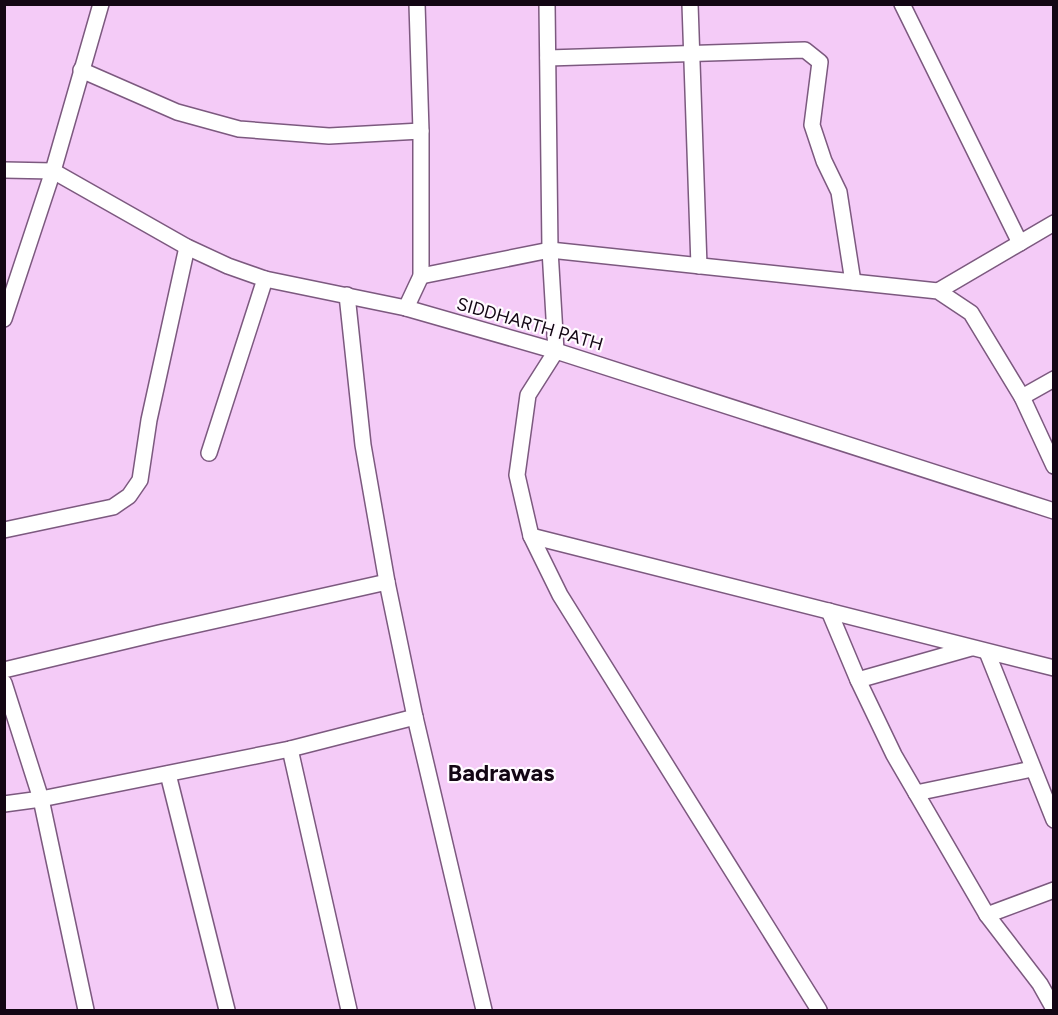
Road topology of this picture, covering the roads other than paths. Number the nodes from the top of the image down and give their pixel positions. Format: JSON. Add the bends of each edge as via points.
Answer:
{"nodes":[{"id":1,"x":101,"y":4,"type":"edge"},
{"id":2,"x":417,"y":4,"type":"edge"},
{"id":3,"x":547,"y":4,"type":"edge"},
{"id":4,"x":690,"y":4,"type":"edge"},
{"id":5,"x":902,"y":4,"type":"edge"},
{"id":6,"x":691,"y":53,"type":"junction"},
{"id":7,"x":548,"y":57,"type":"junction"},
{"id":8,"x":81,"y":70,"type":"junction"},
{"id":9,"x":421,"y":131,"type":"junction"},
{"id":10,"x":4,"y":170,"type":"edge"},
{"id":11,"x":53,"y":171,"type":"junction"},
{"id":12,"x":1053,"y":223,"type":"edge"},
{"id":13,"x":1020,"y":243,"type":"junction"},
{"id":14,"x":188,"y":247,"type":"junction"},
{"id":15,"x":550,"y":250,"type":"junction"},
{"id":16,"x":699,"y":266,"type":"junction"},
{"id":17,"x":422,"y":276,"type":"junction"},
{"id":18,"x":265,"y":279,"type":"junction"},
{"id":19,"x":853,"y":282,"type":"junction"},
{"id":20,"x":938,"y":291,"type":"junction"},
{"id":21,"x":346,"y":295,"type":"junction"},
{"id":22,"x":406,"y":309,"type":"junction"},
{"id":23,"x":4,"y":319,"type":"edge"},
{"id":24,"x":556,"y":351,"type":"junction"},
{"id":25,"x":1053,"y":379,"type":"edge"},
{"id":26,"x":1022,"y":397,"type":"junction"},
{"id":27,"x":209,"y":453,"type":"dead end"},
{"id":28,"x":1053,"y":466,"type":"edge"},
{"id":29,"x":1053,"y":511,"type":"edge"},
{"id":30,"x":4,"y":530,"type":"edge"},
{"id":31,"x":531,"y":536,"type":"junction"},
{"id":32,"x":387,"y":582,"type":"junction"},
{"id":33,"x":829,"y":612,"type":"junction"},
{"id":34,"x":972,"y":648,"type":"junction"},
{"id":35,"x":987,"y":652,"type":"junction"},
{"id":36,"x":1053,"y":668,"type":"edge"},
{"id":37,"x":4,"y":670,"type":"edge"},
{"id":38,"x":858,"y":680,"type":"junction"},
{"id":39,"x":4,"y":683,"type":"edge"},
{"id":40,"x":415,"y":717,"type":"junction"},
{"id":41,"x":290,"y":749,"type":"junction"},
{"id":42,"x":1032,"y":769,"type":"junction"},
{"id":43,"x":168,"y":774,"type":"junction"},
{"id":44,"x":915,"y":793,"type":"junction"},
{"id":45,"x":41,"y":799,"type":"junction"},
{"id":46,"x":4,"y":804,"type":"edge"},
{"id":47,"x":1053,"y":820,"type":"edge"},
{"id":48,"x":1053,"y":890,"type":"edge"},
{"id":49,"x":987,"y":915,"type":"junction"},
{"id":50,"x":1053,"y":1009,"type":"edge"},
{"id":51,"x":86,"y":1011,"type":"edge"},
{"id":52,"x":227,"y":1011,"type":"edge"},
{"id":53,"x":350,"y":1011,"type":"edge"},
{"id":54,"x":484,"y":1011,"type":"edge"},
{"id":55,"x":819,"y":1011,"type":"edge"}],
"edges":[{"from":1,"to":8,"type":"street"},
{"from":2,"to":9,"type":"street"},
{"from":3,"to":7,"type":"street"},
{"from":4,"to":6,"type":"street"},
{"from":5,"to":13,"type":"street"},
{"from":6,"to":7,"type":"street"},
{"from":6,"to":16,"type":"street"},
{"from":6,"to":19,"type":"street","via":[[805,50],[820,62],[812,125],[839,192]]},
{"from":7,"to":15,"type":"street"},
{"from":8,"to":9,"type":"street","via":[[177,112],[239,129],[329,136]]},
{"from":8,"to":11,"type":"street"},
{"from":9,"to":17,"type":"street"},
{"from":10,"to":11,"type":"street","name":"SIDDHARTH PATH"},
{"from":11,"to":14,"type":"street","name":"SIDDHARTH PATH"},
{"from":11,"to":23,"type":"street"},
{"from":12,"to":13,"type":"street"},
{"from":13,"to":20,"type":"street"},
{"from":14,"to":18,"type":"street","name":"SIDDHARTH PATH"},
{"from":14,"to":30,"type":"street","via":[[149,420],[141,480],[129,496],[113,507]]},
{"from":15,"to":16,"type":"street"},
{"from":15,"to":17,"type":"street"},
{"from":15,"to":24,"type":"street"},
{"from":16,"to":19,"type":"street"},
{"from":17,"to":22,"type":"street"},
{"from":18,"to":21,"type":"street","name":"SIDDHARTH PATH"},
{"from":18,"to":27,"type":"street"},
{"from":19,"to":20,"type":"street"},
{"from":20,"to":26,"type":"street","via":[[970,313]]},
{"from":21,"to":22,"type":"street","name":"SIDDHARTH PATH"},
{"from":21,"to":32,"type":"street","via":[[363,445]]},
{"from":22,"to":24,"type":"street","name":"SIDDHARTH PATH"},
{"from":24,"to":29,"type":"street","name":"SIDDHARTH PATH"},
{"from":24,"to":31,"type":"street","via":[[528,395],[518,475]]},
{"from":25,"to":26,"type":"street"},
{"from":26,"to":28,"type":"street"},
{"from":31,"to":33,"type":"street"},
{"from":31,"to":55,"type":"street","via":[[560,595]]},
{"from":32,"to":37,"type":"street"},
{"from":32,"to":40,"type":"street"},
{"from":33,"to":34,"type":"street"},
{"from":33,"to":38,"type":"street"},
{"from":34,"to":35,"type":"street"},
{"from":34,"to":38,"type":"street"},
{"from":35,"to":36,"type":"street"},
{"from":35,"to":42,"type":"street"},
{"from":38,"to":44,"type":"street"},
{"from":39,"to":45,"type":"street"},
{"from":40,"to":41,"type":"street"},
{"from":40,"to":54,"type":"street"},
{"from":41,"to":43,"type":"street"},
{"from":41,"to":53,"type":"street"},
{"from":42,"to":44,"type":"street"},
{"from":42,"to":47,"type":"street"},
{"from":43,"to":45,"type":"street"},
{"from":43,"to":52,"type":"street"},
{"from":44,"to":49,"type":"street"},
{"from":45,"to":46,"type":"street"},
{"from":45,"to":51,"type":"street"},
{"from":48,"to":49,"type":"street"},
{"from":49,"to":50,"type":"street","via":[[1040,984]]}]}
